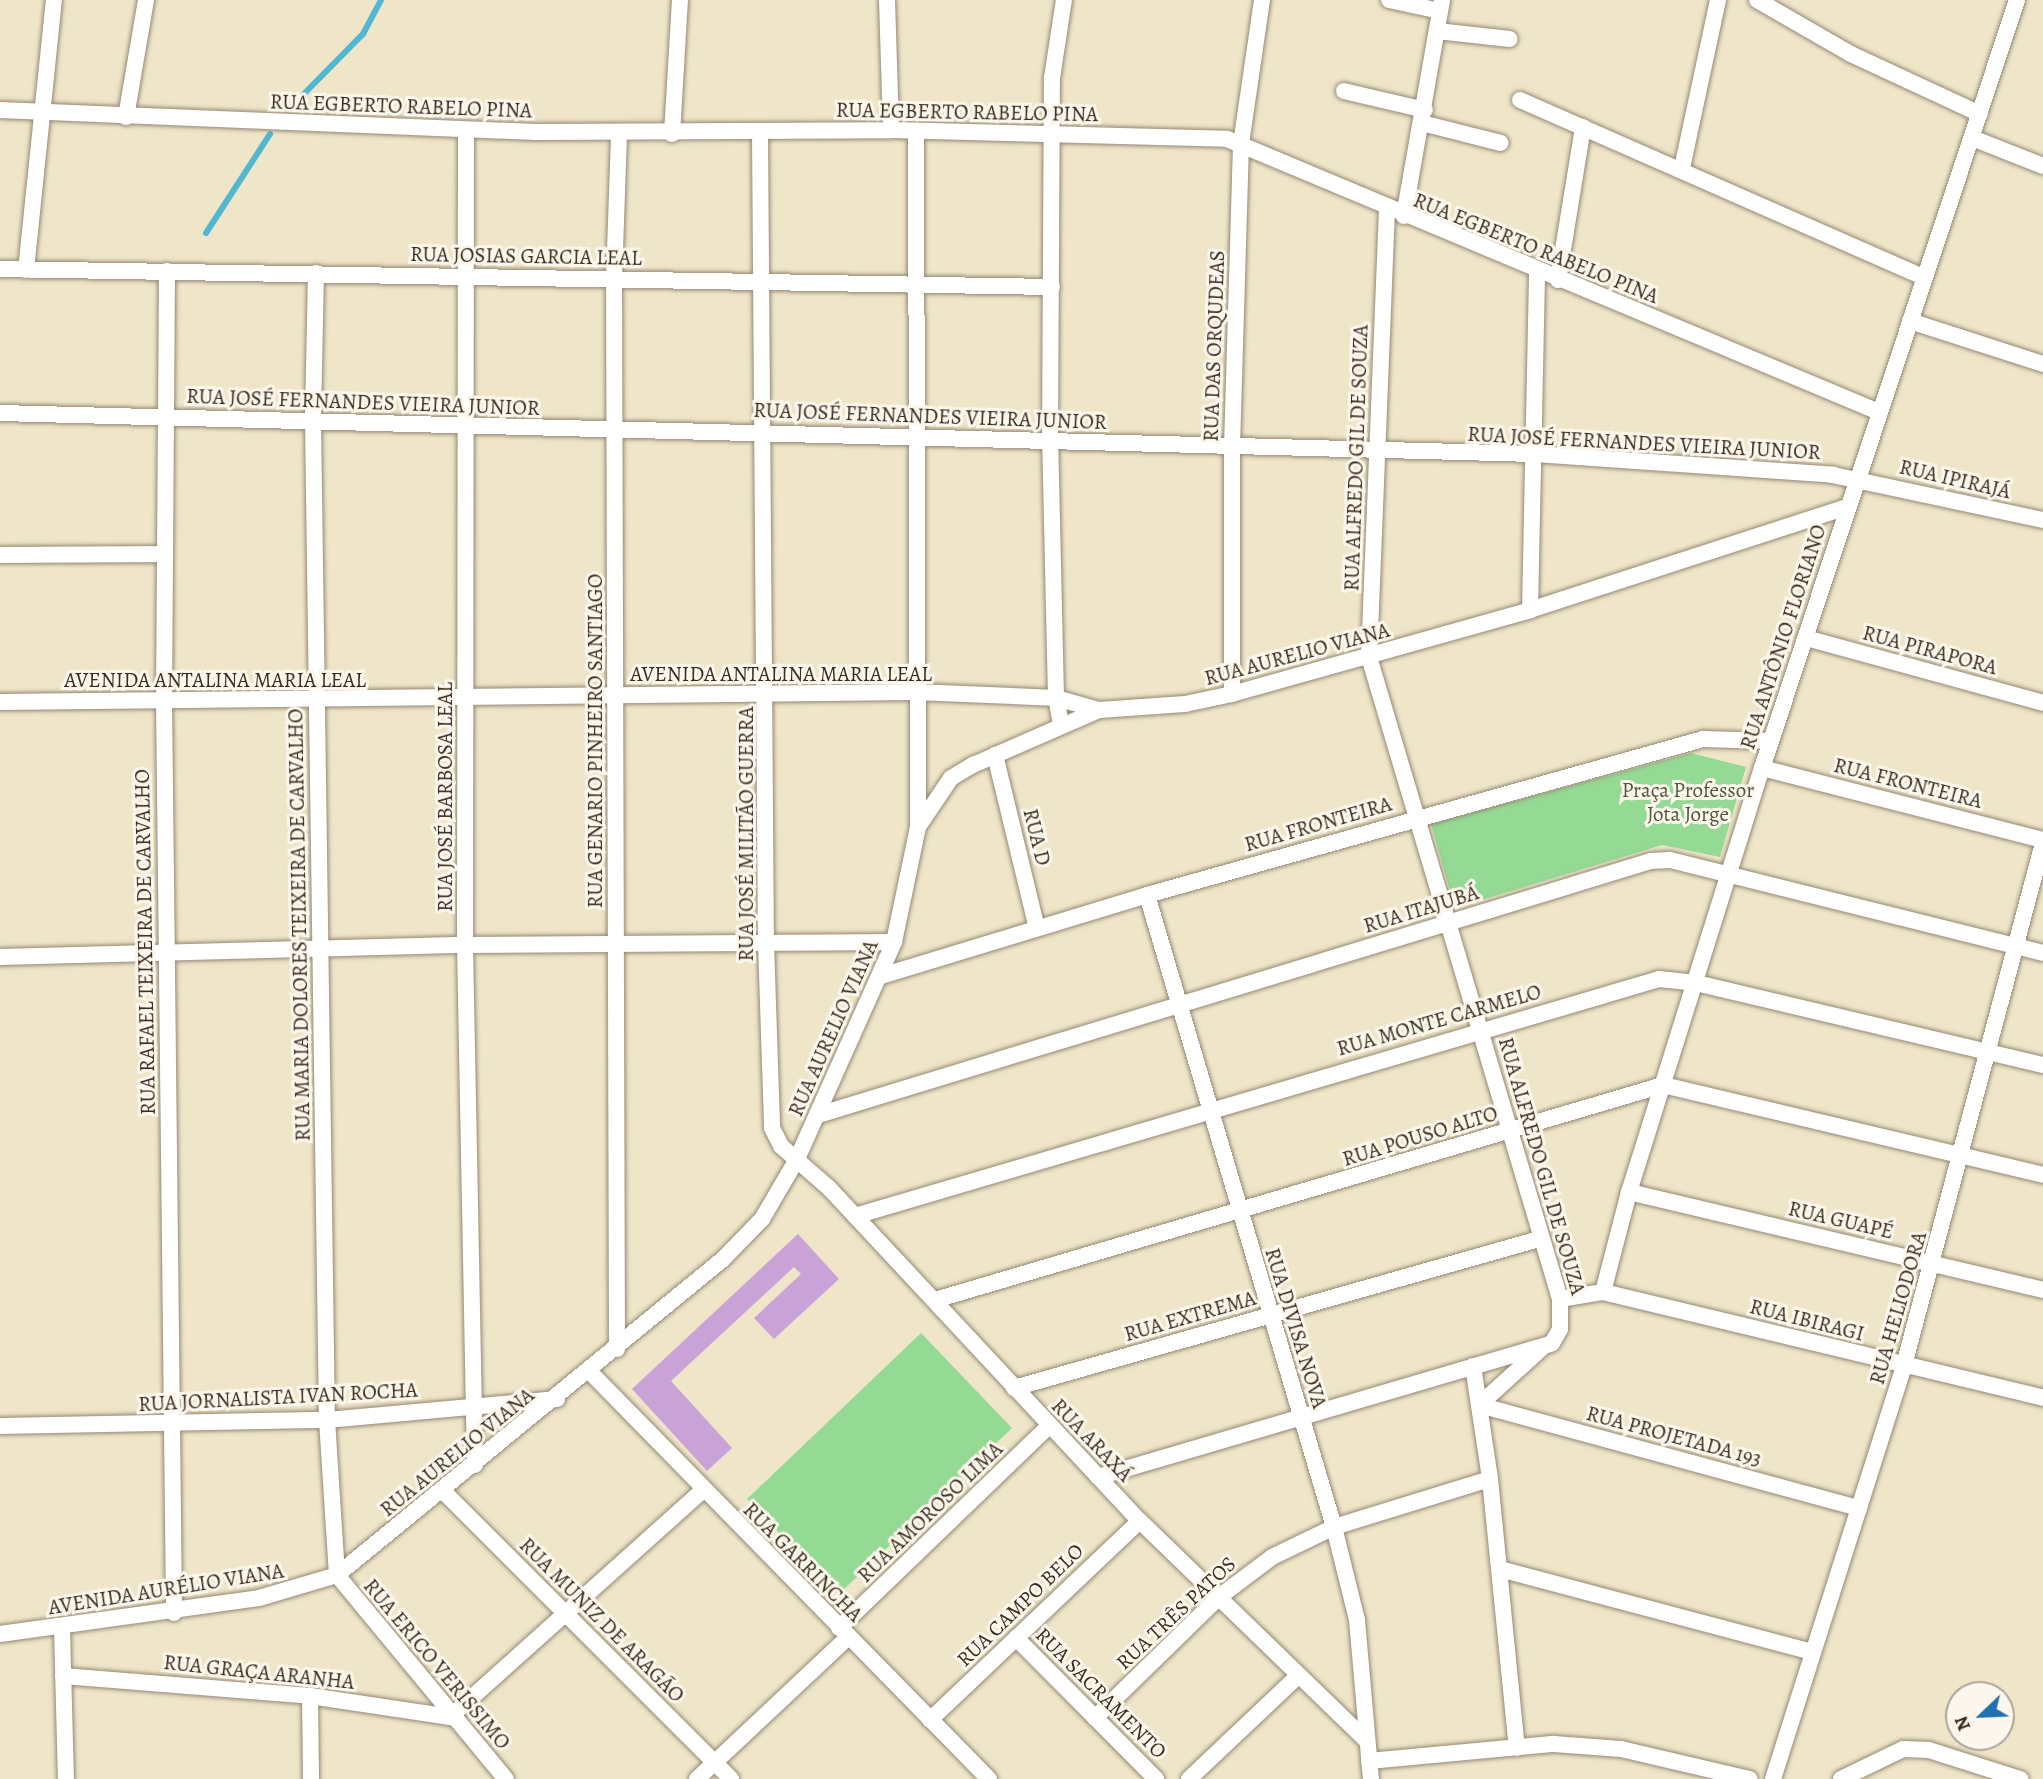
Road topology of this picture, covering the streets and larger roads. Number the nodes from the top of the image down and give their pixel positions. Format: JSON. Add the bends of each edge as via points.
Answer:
{"nodes":[{"id":1,"x":54,"y":0,"type":"edge"},
{"id":2,"x":146,"y":0,"type":"edge"},
{"id":3,"x":680,"y":0,"type":"edge"},
{"id":4,"x":887,"y":0,"type":"edge"},
{"id":5,"x":1064,"y":0,"type":"edge"},
{"id":6,"x":1262,"y":0,"type":"edge"},
{"id":7,"x":1390,"y":0,"type":"edge"},
{"id":8,"x":1718,"y":0,"type":"edge"},
{"id":9,"x":1757,"y":0,"type":"edge"},
{"id":10,"x":2017,"y":0,"type":"edge"},
{"id":11,"x":1441,"y":6,"type":"edge"},
{"id":12,"x":1437,"y":31,"type":"junction"},
{"id":13,"x":1510,"y":39,"type":"dead end"},
{"id":14,"x":1344,"y":91,"type":"dead end"},
{"id":15,"x":1520,"y":100,"type":"dead end"},
{"id":16,"x":0,"y":110,"type":"edge"},
{"id":17,"x":44,"y":111,"type":"junction"},
{"id":18,"x":1980,"y":114,"type":"junction"},
{"id":19,"x":1423,"y":116,"type":"junction"},
{"id":20,"x":126,"y":117,"type":"junction"},
{"id":21,"x":1583,"y":127,"type":"junction"},
{"id":22,"x":466,"y":130,"type":"junction"},
{"id":23,"x":891,"y":130,"type":"junction"},
{"id":24,"x":916,"y":131,"type":"junction"},
{"id":25,"x":761,"y":132,"type":"junction"},
{"id":26,"x":619,"y":134,"type":"junction"},
{"id":27,"x":673,"y":134,"type":"junction"},
{"id":28,"x":1051,"y":134,"type":"junction"},
{"id":29,"x":1972,"y":138,"type":"junction"},
{"id":30,"x":1501,"y":143,"type":"dead end"},
{"id":31,"x":1241,"y":144,"type":"junction"},
{"id":32,"x":2043,"y":166,"type":"edge"},
{"id":33,"x":1682,"y":168,"type":"junction"},
{"id":34,"x":1387,"y":209,"type":"junction"},
{"id":35,"x":1404,"y":216,"type":"junction"},
{"id":36,"x":0,"y":269,"type":"edge"},
{"id":37,"x":26,"y":270,"type":"junction"},
{"id":38,"x":167,"y":271,"type":"junction"},
{"id":39,"x":1537,"y":272,"type":"junction"},
{"id":40,"x":316,"y":273,"type":"junction"},
{"id":41,"x":464,"y":276,"type":"junction"},
{"id":42,"x":1924,"y":277,"type":"junction"},
{"id":43,"x":614,"y":279,"type":"junction"},
{"id":44,"x":762,"y":280,"type":"junction"},
{"id":45,"x":1558,"y":280,"type":"junction"},
{"id":46,"x":915,"y":283,"type":"junction"},
{"id":47,"x":1052,"y":286,"type":"junction"},
{"id":48,"x":1909,"y":321,"type":"junction"},
{"id":49,"x":2043,"y":364,"type":"edge"},
{"id":50,"x":1879,"y":412,"type":"junction"},
{"id":51,"x":0,"y":413,"type":"edge"},
{"id":52,"x":164,"y":417,"type":"junction"},
{"id":53,"x":313,"y":421,"type":"junction"},
{"id":54,"x":464,"y":427,"type":"junction"},
{"id":55,"x":614,"y":430,"type":"junction"},
{"id":56,"x":763,"y":431,"type":"junction"},
{"id":57,"x":914,"y":436,"type":"junction"},
{"id":58,"x":1050,"y":440,"type":"junction"},
{"id":59,"x":1232,"y":447,"type":"junction"},
{"id":60,"x":1378,"y":453,"type":"junction"},
{"id":61,"x":1536,"y":454,"type":"junction"},
{"id":62,"x":1858,"y":479,"type":"junction"},
{"id":63,"x":1847,"y":507,"type":"junction"},
{"id":64,"x":2043,"y":520,"type":"edge"},
{"id":65,"x":165,"y":554,"type":"junction"},
{"id":66,"x":0,"y":555,"type":"edge"},
{"id":67,"x":1530,"y":610,"type":"junction"},
{"id":68,"x":1806,"y":638,"type":"junction"},
{"id":69,"x":1369,"y":657,"type":"junction"},
{"id":70,"x":915,"y":692,"type":"junction"},
{"id":71,"x":767,"y":693,"type":"junction"},
{"id":72,"x":1232,"y":694,"type":"junction"},
{"id":73,"x":618,"y":696,"type":"junction"},
{"id":74,"x":1056,"y":698,"type":"junction"},
{"id":75,"x":164,"y":699,"type":"junction"},
{"id":76,"x":316,"y":701,"type":"junction"},
{"id":77,"x":466,"y":701,"type":"junction"},
{"id":78,"x":0,"y":702,"type":"edge"},
{"id":79,"x":2043,"y":703,"type":"edge"},
{"id":80,"x":1100,"y":710,"type":"junction"},
{"id":81,"x":1061,"y":724,"type":"junction"},
{"id":82,"x":1771,"y":741,"type":"junction"},
{"id":83,"x":995,"y":755,"type":"junction"},
{"id":84,"x":1762,"y":768,"type":"junction"},
{"id":85,"x":1418,"y":818,"type":"junction"},
{"id":86,"x":918,"y":827,"type":"junction"},
{"id":87,"x":2043,"y":841,"type":"edge"},
{"id":88,"x":1732,"y":875,"type":"junction"},
{"id":89,"x":1147,"y":895,"type":"junction"},
{"id":90,"x":1448,"y":922,"type":"junction"},
{"id":91,"x":1037,"y":929,"type":"junction"},
{"id":92,"x":894,"y":942,"type":"junction"},
{"id":93,"x":766,"y":943,"type":"junction"},
{"id":94,"x":615,"y":944,"type":"junction"},
{"id":95,"x":465,"y":945,"type":"junction"},
{"id":96,"x":2014,"y":946,"type":"junction"},
{"id":97,"x":321,"y":950,"type":"junction"},
{"id":98,"x":2043,"y":953,"type":"edge"},
{"id":99,"x":167,"y":954,"type":"junction"},
{"id":100,"x":0,"y":957,"type":"edge"},
{"id":101,"x":881,"y":976,"type":"junction"},
{"id":102,"x":1696,"y":983,"type":"junction"},
{"id":103,"x":1179,"y":1006,"type":"junction"},
{"id":104,"x":1481,"y":1029,"type":"junction"},
{"id":105,"x":1985,"y":1052,"type":"junction"},
{"id":106,"x":2043,"y":1065,"type":"edge"},
{"id":107,"x":1663,"y":1085,"type":"junction"},
{"id":108,"x":1209,"y":1110,"type":"junction"},
{"id":109,"x":818,"y":1115,"type":"junction"},
{"id":110,"x":1509,"y":1131,"type":"junction"},
{"id":111,"x":792,"y":1155,"type":"junction"},
{"id":112,"x":1963,"y":1156,"type":"junction"},
{"id":113,"x":2043,"y":1175,"type":"edge"},
{"id":114,"x":1629,"y":1192,"type":"junction"},
{"id":115,"x":1238,"y":1212,"type":"junction"},
{"id":116,"x":855,"y":1216,"type":"junction"},
{"id":117,"x":1539,"y":1239,"type":"junction"},
{"id":118,"x":1933,"y":1264,"type":"junction"},
{"id":119,"x":2043,"y":1290,"type":"edge"},
{"id":120,"x":1603,"y":1292,"type":"junction"},
{"id":121,"x":1560,"y":1299,"type":"junction"},
{"id":122,"x":935,"y":1300,"type":"junction"},
{"id":123,"x":1270,"y":1315,"type":"junction"},
{"id":124,"x":1546,"y":1345,"type":"junction"},
{"id":125,"x":617,"y":1349,"type":"junction"},
{"id":126,"x":1904,"y":1365,"type":"junction"},
{"id":127,"x":1473,"y":1366,"type":"junction"},
{"id":128,"x":590,"y":1372,"type":"junction"},
{"id":129,"x":1014,"y":1388,"type":"junction"},
{"id":130,"x":2043,"y":1398,"type":"edge"},
{"id":131,"x":557,"y":1399,"type":"junction"},
{"id":132,"x":1479,"y":1405,"type":"junction"},
{"id":133,"x":474,"y":1406,"type":"junction"},
{"id":134,"x":1301,"y":1418,"type":"junction"},
{"id":135,"x":327,"y":1420,"type":"junction"},
{"id":136,"x":170,"y":1425,"type":"junction"},
{"id":137,"x":0,"y":1426,"type":"edge"},
{"id":138,"x":1049,"y":1426,"type":"junction"},
{"id":139,"x":475,"y":1465,"type":"junction"},
{"id":140,"x":1098,"y":1477,"type":"junction"},
{"id":141,"x":1490,"y":1479,"type":"junction"},
{"id":142,"x":443,"y":1490,"type":"junction"},
{"id":143,"x":702,"y":1491,"type":"junction"},
{"id":144,"x":1859,"y":1508,"type":"junction"},
{"id":145,"x":1140,"y":1521,"type":"junction"},
{"id":146,"x":1334,"y":1527,"type":"junction"},
{"id":147,"x":1500,"y":1569,"type":"junction"},
{"id":148,"x":337,"y":1575,"type":"junction"},
{"id":149,"x":1219,"y":1597,"type":"junction"},
{"id":150,"x":174,"y":1613,"type":"junction"},
{"id":151,"x":565,"y":1613,"type":"junction"},
{"id":152,"x":62,"y":1629,"type":"junction"},
{"id":153,"x":844,"y":1632,"type":"junction"},
{"id":154,"x":0,"y":1634,"type":"edge"},
{"id":155,"x":1016,"y":1637,"type":"junction"},
{"id":156,"x":1811,"y":1652,"type":"junction"},
{"id":157,"x":63,"y":1676,"type":"junction"},
{"id":158,"x":1297,"y":1677,"type":"junction"},
{"id":159,"x":310,"y":1696,"type":"junction"},
{"id":160,"x":450,"y":1717,"type":"junction"},
{"id":161,"x":1095,"y":1718,"type":"junction"},
{"id":162,"x":930,"y":1720,"type":"junction"},
{"id":163,"x":1367,"y":1741,"type":"junction"},
{"id":164,"x":1517,"y":1748,"type":"junction"},
{"id":165,"x":1369,"y":1761,"type":"junction"},
{"id":166,"x":715,"y":1762,"type":"junction"},
{"id":167,"x":66,"y":1779,"type":"edge"},
{"id":168,"x":311,"y":1779,"type":"edge"},
{"id":169,"x":506,"y":1779,"type":"edge"},
{"id":170,"x":697,"y":1779,"type":"edge"},
{"id":171,"x":731,"y":1779,"type":"edge"},
{"id":172,"x":989,"y":1779,"type":"edge"},
{"id":173,"x":1156,"y":1779,"type":"edge"},
{"id":174,"x":1189,"y":1779,"type":"edge"},
{"id":175,"x":1371,"y":1779,"type":"edge"},
{"id":176,"x":1750,"y":1779,"type":"edge"},
{"id":177,"x":1773,"y":1779,"type":"edge"},
{"id":178,"x":1841,"y":1779,"type":"edge"},
{"id":179,"x":2020,"y":1779,"type":"edge"}],
"edges":[{"from":1,"to":17,"type":"street"},
{"from":2,"to":20,"type":"street"},
{"from":3,"to":27,"type":"street"},
{"from":4,"to":23,"type":"street"},
{"from":5,"to":28,"type":"street","via":[[1053,64]]},
{"from":6,"to":31,"type":"street","name":"RUA DAS ORQUDEAS"},
{"from":7,"to":11,"type":"street"},
{"from":8,"to":33,"type":"street"},
{"from":9,"to":18,"type":"street","via":[[1851,54]]},
{"from":10,"to":18,"type":"street","name":"RUA ANTÔNIO FLORIANO"},
{"from":11,"to":12,"type":"street"},
{"from":12,"to":13,"type":"street"},
{"from":12,"to":19,"type":"street"},
{"from":14,"to":19,"type":"street"},
{"from":15,"to":21,"type":"street"},
{"from":16,"to":17,"type":"street","name":"RUA EGBERTO RABELO PINA"},
{"from":17,"to":20,"type":"street","name":"RUA EGBERTO RABELO PINA"},
{"from":17,"to":37,"type":"street"},
{"from":18,"to":29,"type":"street","name":"RUA ANTÔNIO FLORIANO"},
{"from":19,"to":30,"type":"street"},
{"from":19,"to":35,"type":"street"},
{"from":20,"to":22,"type":"street","name":"RUA EGBERTO RABELO PINA"},
{"from":21,"to":33,"type":"street"},
{"from":21,"to":45,"type":"street"},
{"from":22,"to":26,"type":"street","name":"RUA EGBERTO RABELO PINA"},
{"from":22,"to":41,"type":"street","name":"RUA JOSÉ BARBOSA LEAL"},
{"from":23,"to":24,"type":"street","name":"RUA EGBERTO RABELO PINA"},
{"from":23,"to":25,"type":"street","name":"RUA EGBERTO RABELO PINA"},
{"from":24,"to":28,"type":"street","name":"RUA EGBERTO RABELO PINA"},
{"from":24,"to":46,"type":"street"},
{"from":25,"to":27,"type":"street","name":"RUA EGBERTO RABELO PINA"},
{"from":25,"to":44,"type":"street","name":"RUA JOSÉ MILITÃO GUERRA"},
{"from":26,"to":27,"type":"street","name":"RUA EGBERTO RABELO PINA"},
{"from":26,"to":43,"type":"street","name":"RUA GENARIO PINHEIRO SANTIAGO"},
{"from":28,"to":31,"type":"street","name":"RUA EGBERTO RABELO PINA","via":[[1195,135]]},
{"from":28,"to":47,"type":"street"},
{"from":29,"to":32,"type":"street"},
{"from":29,"to":42,"type":"street","name":"RUA ANTÔNIO FLORIANO"},
{"from":31,"to":34,"type":"street","name":"RUA EGBERTO RABELO PINA"},
{"from":31,"to":59,"type":"street","name":"RUA DAS ORQUDEAS"},
{"from":33,"to":42,"type":"street"},
{"from":34,"to":35,"type":"street","name":"RUA EGBERTO RABELO PINA"},
{"from":34,"to":60,"type":"street","name":"RUA ALFREDO GIL DE SOUZA"},
{"from":35,"to":39,"type":"street","name":"RUA EGBERTO RABELO PINA"},
{"from":36,"to":37,"type":"street","name":"RUA JOSIAS GARCIA LEAL"},
{"from":37,"to":38,"type":"street","name":"RUA JOSIAS GARCIA LEAL"},
{"from":38,"to":40,"type":"street","name":"RUA JOSIAS GARCIA LEAL"},
{"from":38,"to":52,"type":"street","name":"RUA RAFAEL TEIXEIRA DE CARVALHO"},
{"from":39,"to":45,"type":"street","name":"RUA EGBERTO RABELO PINA"},
{"from":39,"to":61,"type":"street"},
{"from":40,"to":41,"type":"street","name":"RUA JOSIAS GARCIA LEAL"},
{"from":40,"to":53,"type":"street","name":"RUA MARIA DOLORES TEIXEIRA DE CARVALHO"},
{"from":41,"to":43,"type":"street","name":"RUA JOSIAS GARCIA LEAL"},
{"from":41,"to":54,"type":"street","name":"RUA JOSÉ BARBOSA LEAL"},
{"from":42,"to":48,"type":"street","name":"RUA ANTÔNIO FLORIANO"},
{"from":43,"to":44,"type":"street","name":"RUA JOSIAS GARCIA LEAL"},
{"from":43,"to":55,"type":"street","name":"RUA GENARIO PINHEIRO SANTIAGO"},
{"from":44,"to":46,"type":"street","name":"RUA JOSIAS GARCIA LEAL"},
{"from":44,"to":56,"type":"street","name":"RUA JOSÉ MILITÃO GUERRA"},
{"from":45,"to":50,"type":"street","name":"RUA EGBERTO RABELO PINA"},
{"from":46,"to":47,"type":"street","name":"RUA JOSIAS GARCIA LEAL"},
{"from":46,"to":57,"type":"street"},
{"from":47,"to":58,"type":"street"},
{"from":48,"to":49,"type":"street"},
{"from":48,"to":50,"type":"street","name":"RUA ANTÔNIO FLORIANO"},
{"from":50,"to":62,"type":"street","name":"RUA ANTÔNIO FLORIANO"},
{"from":51,"to":52,"type":"street","name":"RUA JOSÉ FERNANDES VIEIRA JUNIOR"},
{"from":52,"to":53,"type":"street","name":"RUA JOSÉ FERNANDES VIEIRA JUNIOR"},
{"from":52,"to":65,"type":"street","name":"RUA RAFAEL TEIXEIRA DE CARVALHO"},
{"from":53,"to":54,"type":"street","name":"RUA JOSÉ FERNANDES VIEIRA JUNIOR"},
{"from":53,"to":76,"type":"street","name":"RUA MARIA DOLORES TEIXEIRA DE CARVALHO"},
{"from":54,"to":55,"type":"street","name":"RUA JOSÉ FERNANDES VIEIRA JUNIOR"},
{"from":54,"to":77,"type":"street","name":"RUA JOSÉ BARBOSA LEAL"},
{"from":55,"to":56,"type":"street","name":"RUA JOSÉ FERNANDES VIEIRA JUNIOR"},
{"from":55,"to":73,"type":"street","name":"RUA GENARIO PINHEIRO SANTIAGO"},
{"from":56,"to":57,"type":"street","name":"RUA JOSÉ FERNANDES VIEIRA JUNIOR"},
{"from":56,"to":71,"type":"street","name":"RUA JOSÉ MILITÃO GUERRA"},
{"from":57,"to":58,"type":"street","name":"RUA JOSÉ FERNANDES VIEIRA JUNIOR"},
{"from":57,"to":70,"type":"street"},
{"from":58,"to":59,"type":"street","name":"RUA JOSÉ FERNANDES VIEIRA JUNIOR"},
{"from":58,"to":74,"type":"street"},
{"from":59,"to":60,"type":"street","name":"RUA JOSÉ FERNANDES VIEIRA JUNIOR"},
{"from":59,"to":72,"type":"street","name":"RUA DAS ORQUDEAS"},
{"from":60,"to":61,"type":"street","name":"RUA JOSÉ FERNANDES VIEIRA JUNIOR"},
{"from":60,"to":69,"type":"street","name":"RUA ALFREDO GIL DE SOUZA"},
{"from":61,"to":62,"type":"street","name":"RUA JOSÉ FERNANDES VIEIRA JUNIOR"},
{"from":61,"to":67,"type":"street"},
{"from":62,"to":63,"type":"street","name":"RUA ANTÔNIO FLORIANO"},
{"from":62,"to":64,"type":"street","name":"RUA IPIRAJÁ"},
{"from":63,"to":67,"type":"street","name":"RUA AURELIO VIANA"},
{"from":63,"to":68,"type":"street","name":"RUA ANTÔNIO FLORIANO"},
{"from":65,"to":66,"type":"street"},
{"from":65,"to":75,"type":"street","name":"RUA RAFAEL TEIXEIRA DE CARVALHO"},
{"from":67,"to":69,"type":"street","name":"RUA AURELIO VIANA"},
{"from":68,"to":79,"type":"street","name":"RUA PIRAPORA"},
{"from":68,"to":82,"type":"street","name":"RUA ANTÔNIO FLORIANO"},
{"from":69,"to":72,"type":"street","name":"RUA AURELIO VIANA"},
{"from":69,"to":85,"type":"street","name":"RUA ALFREDO GIL DE SOUZA"},
{"from":70,"to":71,"type":"street","name":"AVENIDA ANTALINA MARIA LEAL"},
{"from":70,"to":74,"type":"street","name":"AVENIDA ANTALINA MARIA LEAL"},
{"from":70,"to":86,"type":"street"},
{"from":71,"to":73,"type":"street","name":"AVENIDA ANTALINA MARIA LEAL"},
{"from":71,"to":93,"type":"street","name":"RUA JOSÉ MILITÃO GUERRA"},
{"from":72,"to":80,"type":"street","name":"RUA AURELIO VIANA","via":[[1185,704]]},
{"from":73,"to":77,"type":"street","name":"AVENIDA ANTALINA MARIA LEAL"},
{"from":73,"to":94,"type":"street","name":"RUA GENARIO PINHEIRO SANTIAGO"},
{"from":74,"to":80,"type":"street","name":"AVENIDA ANTALINA MARIA LEAL"},
{"from":74,"to":81,"type":"street"},
{"from":75,"to":76,"type":"street","name":"AVENIDA ANTALINA MARIA LEAL"},
{"from":75,"to":78,"type":"street","name":"AVENIDA ANTALINA MARIA LEAL"},
{"from":75,"to":99,"type":"street","name":"RUA RAFAEL TEIXEIRA DE CARVALHO"},
{"from":76,"to":77,"type":"street","name":"AVENIDA ANTALINA MARIA LEAL"},
{"from":76,"to":97,"type":"street","name":"RUA MARIA DOLORES TEIXEIRA DE CARVALHO"},
{"from":77,"to":95,"type":"street","name":"RUA JOSÉ BARBOSA LEAL"},
{"from":80,"to":81,"type":"street","name":"RUA AURELIO VIANA"},
{"from":81,"to":83,"type":"street","name":"RUA AURELIO VIANA"},
{"from":82,"to":84,"type":"street","name":"RUA ANTÔNIO FLORIANO"},
{"from":82,"to":85,"type":"street","name":"RUA FRONTEIRA","via":[[1703,739]]},
{"from":83,"to":86,"type":"street","name":"RUA AURELIO VIANA","via":[[951,778]]},
{"from":83,"to":91,"type":"street","name":"RUA D"},
{"from":84,"to":87,"type":"street","name":"RUA FRONTEIRA"},
{"from":84,"to":88,"type":"street","name":"RUA ANTÔNIO FLORIANO"},
{"from":85,"to":89,"type":"street","name":"RUA FRONTEIRA"},
{"from":85,"to":90,"type":"street","name":"RUA ALFREDO GIL DE SOUZA"},
{"from":86,"to":92,"type":"street","name":"RUA AURELIO VIANA"},
{"from":87,"to":96,"type":"street","name":"RUA HELIODORA"},
{"from":88,"to":90,"type":"street","name":"RUA ITAJUBÁ","via":[[1670,860],[1651,861]]},
{"from":88,"to":96,"type":"street","name":"RUA ITAJUBÁ"},
{"from":88,"to":102,"type":"street","name":"RUA ANTÔNIO FLORIANO"},
{"from":89,"to":91,"type":"street","name":"RUA FRONTEIRA"},
{"from":89,"to":103,"type":"street","name":"RUA DIVISA NOVA"},
{"from":90,"to":103,"type":"street","name":"RUA ITAJUBÁ"},
{"from":90,"to":104,"type":"street","name":"RUA ALFREDO GIL DE SOUZA"},
{"from":91,"to":101,"type":"street","name":"RUA FRONTEIRA"},
{"from":92,"to":93,"type":"street"},
{"from":92,"to":101,"type":"street","name":"RUA AURELIO VIANA"},
{"from":93,"to":94,"type":"street"},
{"from":93,"to":111,"type":"street","name":"RUA JOSÉ MILITÃO GUERRA","via":[[772,1128]]},
{"from":94,"to":95,"type":"street"},
{"from":94,"to":125,"type":"street","name":"RUA GENARIO PINHEIRO SANTIAGO"},
{"from":95,"to":97,"type":"street"},
{"from":95,"to":133,"type":"street","name":"RUA JOSÉ BARBOSA LEAL"},
{"from":96,"to":98,"type":"street","name":"RUA ITAJUBÁ"},
{"from":96,"to":105,"type":"street","name":"RUA HELIODORA"},
{"from":97,"to":99,"type":"street"},
{"from":97,"to":135,"type":"street","name":"RUA MARIA DOLORES TEIXEIRA DE CARVALHO"},
{"from":99,"to":100,"type":"street"},
{"from":99,"to":136,"type":"street","name":"RUA RAFAEL TEIXEIRA DE CARVALHO"},
{"from":101,"to":109,"type":"street","name":"RUA AURELIO VIANA"},
{"from":102,"to":104,"type":"street","name":"RUA MONTE CARMELO","via":[[1643,982]]},
{"from":102,"to":105,"type":"street","name":"RUA MONTE CARMELO"},
{"from":102,"to":107,"type":"street","name":"RUA ANTÔNIO FLORIANO"},
{"from":103,"to":108,"type":"street","name":"RUA DIVISA NOVA"},
{"from":103,"to":109,"type":"street","name":"RUA ITAJUBÁ"},
{"from":104,"to":108,"type":"street","name":"RUA MONTE CARMELO"},
{"from":104,"to":110,"type":"street","name":"RUA ALFREDO GIL DE SOUZA"},
{"from":105,"to":106,"type":"street","name":"RUA MONTE CARMELO"},
{"from":105,"to":112,"type":"street","name":"RUA HELIODORA"},
{"from":107,"to":110,"type":"street","name":"RUA POUSO ALTO"},
{"from":107,"to":112,"type":"street","name":"RUA POUSO ALTO"},
{"from":107,"to":114,"type":"street","name":"RUA ANTÔNIO FLORIANO"},
{"from":108,"to":115,"type":"street","name":"RUA DIVISA NOVA"},
{"from":108,"to":116,"type":"street","name":"RUA MONTE CARMELO"},
{"from":109,"to":111,"type":"street","name":"RUA AURELIO VIANA"},
{"from":110,"to":115,"type":"street","name":"RUA POUSO ALTO"},
{"from":110,"to":117,"type":"street","name":"RUA ALFREDO GIL DE SOUZA"},
{"from":111,"to":116,"type":"street","name":"RUA ARAXÁ"},
{"from":111,"to":125,"type":"street","name":"RUA AURELIO VIANA","via":[[751,1233]]},
{"from":112,"to":113,"type":"street","name":"RUA POUSO ALTO"},
{"from":112,"to":118,"type":"street","name":"RUA HELIODORA"},
{"from":114,"to":118,"type":"street","name":"RUA GUAPÉ"},
{"from":114,"to":120,"type":"street","name":"RUA ANTÔNIO FLORIANO"},
{"from":115,"to":122,"type":"street","name":"RUA POUSO ALTO"},
{"from":115,"to":123,"type":"street","name":"RUA DIVISA NOVA"},
{"from":116,"to":122,"type":"street","name":"RUA ARAXÁ"},
{"from":117,"to":121,"type":"street","name":"RUA ALFREDO GIL DE SOUZA"},
{"from":117,"to":123,"type":"street","name":"RUA EXTREMA"},
{"from":118,"to":119,"type":"street","name":"RUA GUAPÉ"},
{"from":118,"to":126,"type":"street","name":"RUA HELIODORA"},
{"from":120,"to":121,"type":"street","name":"RUA IBIRAGI"},
{"from":120,"to":126,"type":"street","name":"RUA IBIRAGI"},
{"from":121,"to":124,"type":"street","name":"RUA ALFREDO GIL DE SOUZA","via":[[1558,1338]]},
{"from":122,"to":129,"type":"street","name":"RUA ARAXÁ"},
{"from":123,"to":129,"type":"street","name":"RUA EXTREMA"},
{"from":123,"to":134,"type":"street","name":"RUA DIVISA NOVA"},
{"from":124,"to":127,"type":"street"},
{"from":124,"to":132,"type":"street"},
{"from":125,"to":128,"type":"street","name":"RUA AURELIO VIANA"},
{"from":126,"to":130,"type":"street","name":"RUA IBIRAGI"},
{"from":126,"to":144,"type":"street","name":"RUA HELIODORA"},
{"from":127,"to":132,"type":"street"},
{"from":127,"to":134,"type":"street"},
{"from":128,"to":131,"type":"street","name":"RUA AURELIO VIANA"},
{"from":128,"to":143,"type":"street","name":"RUA GARRINCHA"},
{"from":129,"to":138,"type":"street","name":"RUA ARAXÁ"},
{"from":131,"to":133,"type":"street","name":"RUA JORNALISTA IVAN ROCHA"},
{"from":131,"to":139,"type":"street","name":"RUA AURELIO VIANA"},
{"from":132,"to":141,"type":"street"},
{"from":132,"to":144,"type":"street","name":"RUA PROJETADA 193"},
{"from":133,"to":135,"type":"street","name":"RUA JORNALISTA IVAN ROCHA"},
{"from":133,"to":139,"type":"street","name":"RUA JOSÉ BARBOSA LEAL"},
{"from":134,"to":140,"type":"street"},
{"from":134,"to":146,"type":"street","name":"RUA DIVISA NOVA"},
{"from":135,"to":136,"type":"street","name":"RUA JORNALISTA IVAN ROCHA"},
{"from":135,"to":148,"type":"street","name":"RUA MARIA DOLORES TEIXEIRA DE CARVALHO"},
{"from":136,"to":137,"type":"street","name":"RUA JORNALISTA IVAN ROCHA"},
{"from":136,"to":150,"type":"street","name":"RUA RAFAEL TEIXEIRA DE CARVALHO"},
{"from":138,"to":140,"type":"street","name":"RUA ARAXÁ"},
{"from":138,"to":153,"type":"street","name":"RUA AMOROSO LIMA"},
{"from":139,"to":142,"type":"street","name":"RUA AURELIO VIANA"},
{"from":140,"to":145,"type":"street","name":"RUA ARAXÁ"},
{"from":141,"to":146,"type":"street","name":"RUA TRÊS PATOS"},
{"from":141,"to":147,"type":"street"},
{"from":142,"to":148,"type":"street","name":"RUA AURELIO VIANA"},
{"from":142,"to":151,"type":"street","name":"RUA MUNIZ DE ARAGÃO"},
{"from":143,"to":151,"type":"street"},
{"from":143,"to":153,"type":"street","name":"RUA GARRINCHA"},
{"from":144,"to":156,"type":"street","name":"RUA HELIODORA"},
{"from":145,"to":149,"type":"street","name":"RUA ARAXÁ"},
{"from":145,"to":155,"type":"street","name":"RUA CAMPO BELO"},
{"from":146,"to":149,"type":"street","name":"RUA TRÊS PATOS","via":[[1272,1557]]},
{"from":146,"to":163,"type":"street","name":"RUA DIVISA NOVA","via":[[1357,1620]]},
{"from":147,"to":156,"type":"street"},
{"from":147,"to":164,"type":"street"},
{"from":148,"to":150,"type":"street","name":"AVENIDA AURÉLIO VIANA","via":[[287,1593]]},
{"from":148,"to":160,"type":"street","name":"RUA ERICO VERISSIMO"},
{"from":149,"to":158,"type":"street","name":"RUA ARAXÁ"},
{"from":149,"to":161,"type":"street","name":"RUA TRÊS PATOS"},
{"from":150,"to":152,"type":"street","name":"AVENIDA AURÉLIO VIANA"},
{"from":151,"to":160,"type":"street"},
{"from":151,"to":166,"type":"street","name":"RUA MUNIZ DE ARAGÃO"},
{"from":152,"to":154,"type":"street","name":"AVENIDA AURÉLIO VIANA"},
{"from":152,"to":157,"type":"street"},
{"from":153,"to":162,"type":"street","name":"RUA GARRINCHA"},
{"from":153,"to":166,"type":"street","name":"RUA AMOROSO LIMA"},
{"from":155,"to":161,"type":"street","name":"RUA SACRAMENTO"},
{"from":155,"to":162,"type":"street","name":"RUA CAMPO BELO"},
{"from":156,"to":177,"type":"street","name":"RUA HELIODORA"},
{"from":157,"to":159,"type":"street","name":"RUA GRAÇA ARANHA"},
{"from":157,"to":167,"type":"street"},
{"from":158,"to":163,"type":"street","name":"RUA ARAXÁ"},
{"from":158,"to":174,"type":"street"},
{"from":159,"to":160,"type":"street","name":"RUA GRAÇA ARANHA"},
{"from":159,"to":168,"type":"street"},
{"from":160,"to":169,"type":"street","name":"RUA ERICO VERISSIMO"},
{"from":161,"to":173,"type":"street","name":"RUA SACRAMENTO"},
{"from":162,"to":172,"type":"street","name":"RUA GARRINCHA"},
{"from":163,"to":165,"type":"street","name":"RUA DIVISA NOVA"},
{"from":164,"to":165,"type":"street"},
{"from":164,"to":176,"type":"street","via":[[1554,1744],[1621,1748]]},
{"from":165,"to":175,"type":"street","name":"RUA DIVISA NOVA"},
{"from":166,"to":170,"type":"street","name":"RUA AMOROSO LIMA"},
{"from":166,"to":171,"type":"street","name":"RUA MUNIZ DE ARAGÃO"},
{"from":178,"to":179,"type":"street","via":[[1903,1749],[1929,1750]]}]}
